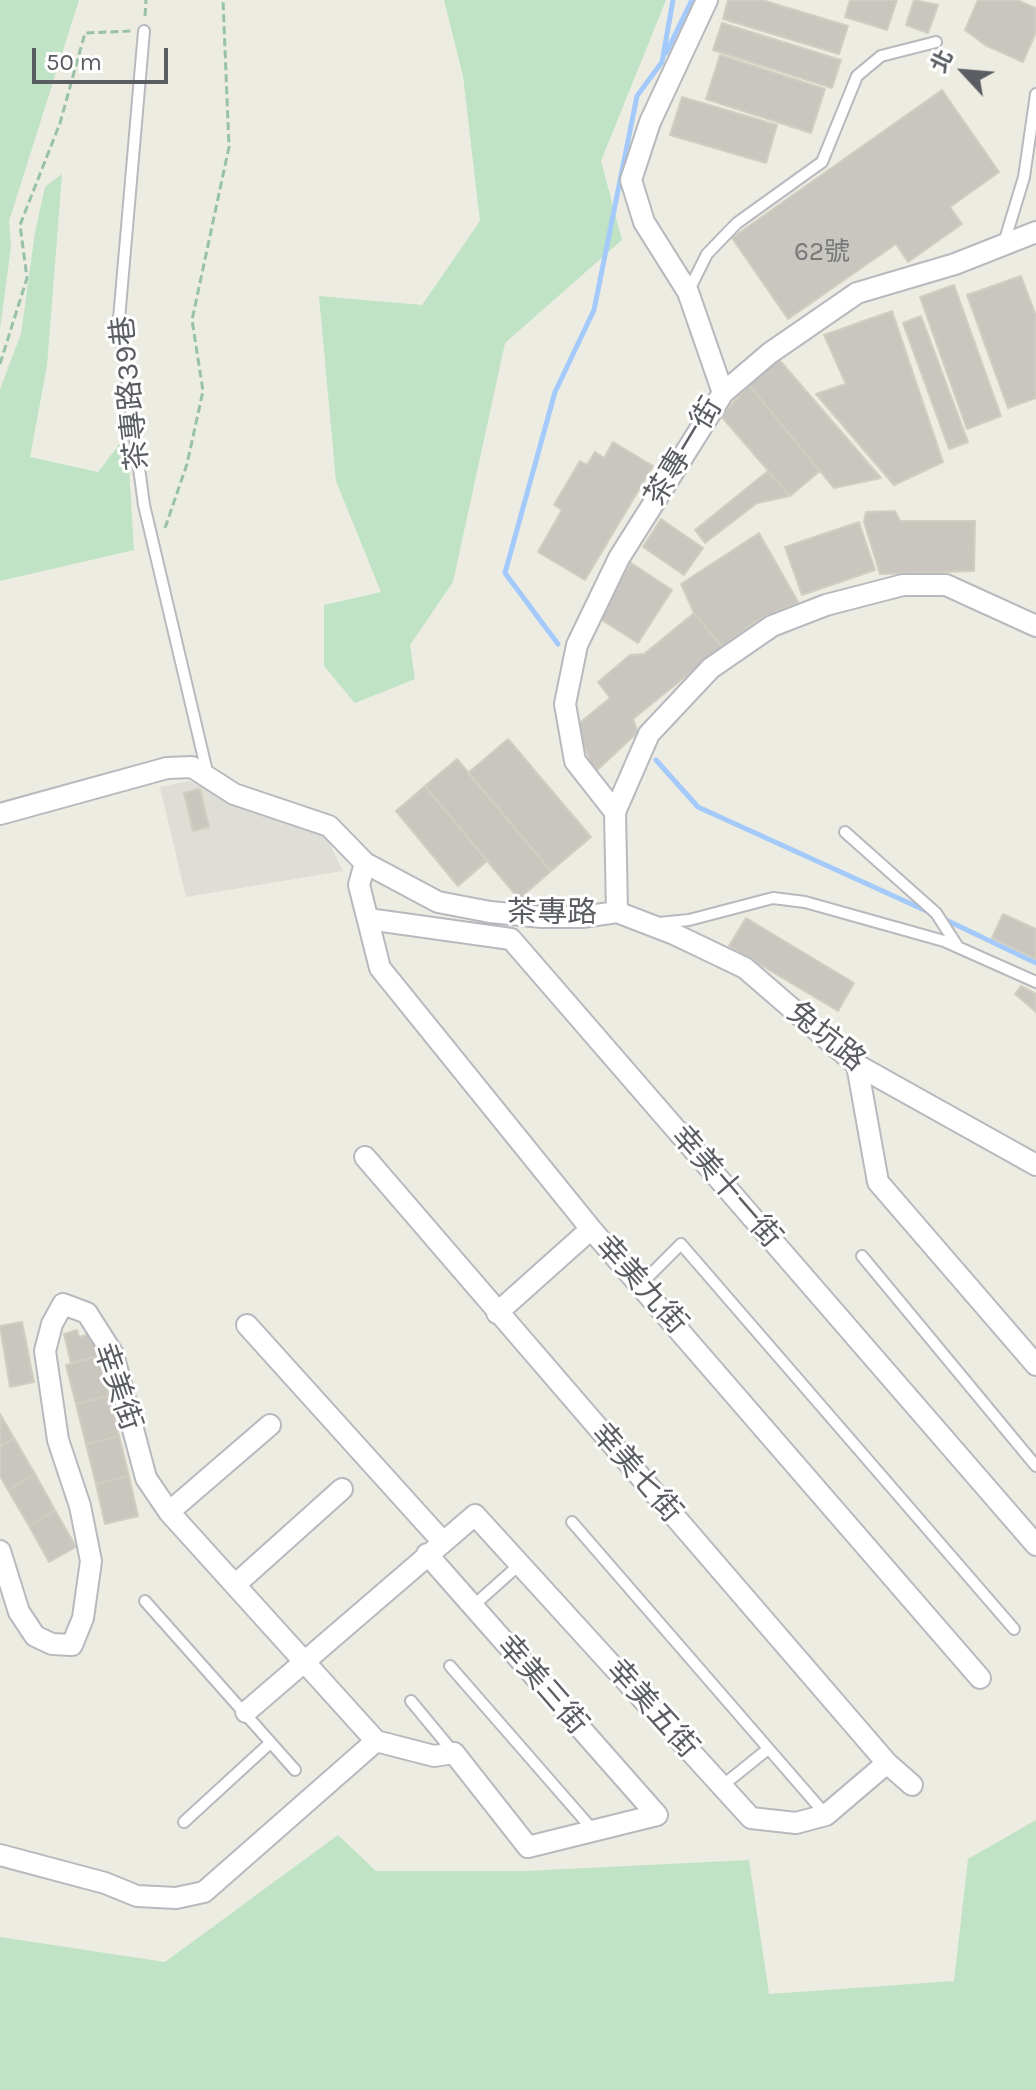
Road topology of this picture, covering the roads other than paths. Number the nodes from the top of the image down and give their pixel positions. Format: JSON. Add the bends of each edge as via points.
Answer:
{"nodes":[{"id":1,"x":707,"y":0,"type":"edge"},
{"id":2,"x":144,"y":31,"type":"road end"},
{"id":3,"x":936,"y":42,"type":"dead end"},
{"id":4,"x":1036,"y":94,"type":"edge"},
{"id":5,"x":1036,"y":232,"type":"edge"},
{"id":6,"x":1003,"y":245,"type":"junction"},
{"id":7,"x":688,"y":292,"type":"junction"},
{"id":8,"x":723,"y":393,"type":"junction"},
{"id":9,"x":1036,"y":626,"type":"edge"},
{"id":10,"x":209,"y":778,"type":"junction"},
{"id":11,"x":615,"y":812,"type":"junction"},
{"id":12,"x":0,"y":814,"type":"edge"},
{"id":13,"x":845,"y":832,"type":"dead end"},
{"id":14,"x":365,"y":863,"type":"junction"},
{"id":15,"x":617,"y":912,"type":"junction"},
{"id":16,"x":368,"y":919,"type":"junction"},
{"id":17,"x":649,"y":924,"type":"junction"},
{"id":18,"x":958,"y":947,"type":"junction"},
{"id":19,"x":1036,"y":982,"type":"edge"},
{"id":20,"x":857,"y":1065,"type":"junction"},
{"id":21,"x":365,"y":1157,"type":"dead end"},
{"id":22,"x":1036,"y":1165,"type":"edge"},
{"id":23,"x":591,"y":1229,"type":"junction"},
{"id":24,"x":862,"y":1256,"type":"dead end"},
{"id":25,"x":642,"y":1283,"type":"junction"},
{"id":26,"x":497,"y":1313,"type":"junction"},
{"id":27,"x":247,"y":1325,"type":"dead end"},
{"id":28,"x":1036,"y":1365,"type":"edge"},
{"id":29,"x":270,"y":1425,"type":"dead end"},
{"id":30,"x":1036,"y":1466,"type":"edge"},
{"id":31,"x":342,"y":1489,"type":"dead end"},
{"id":32,"x":169,"y":1512,"type":"junction"},
{"id":33,"x":572,"y":1522,"type":"dead end"},
{"id":34,"x":1036,"y":1545,"type":"edge"},
{"id":35,"x":435,"y":1547,"type":"junction"},
{"id":36,"x":0,"y":1551,"type":"edge"},
{"id":37,"x":520,"y":1564,"type":"junction"},
{"id":38,"x":236,"y":1584,"type":"junction"},
{"id":39,"x":145,"y":1601,"type":"dead end"},
{"id":40,"x":473,"y":1606,"type":"junction"},
{"id":41,"x":1014,"y":1629,"type":"dead end"},
{"id":42,"x":304,"y":1659,"type":"junction"},
{"id":43,"x":450,"y":1666,"type":"dead end"},
{"id":44,"x":980,"y":1678,"type":"dead end"},
{"id":45,"x":411,"y":1701,"type":"dead end"},
{"id":46,"x":246,"y":1712,"type":"junction"},
{"id":47,"x":376,"y":1741,"type":"junction"},
{"id":48,"x":269,"y":1744,"type":"junction"},
{"id":49,"x":768,"y":1749,"type":"junction"},
{"id":50,"x":454,"y":1753,"type":"junction"},
{"id":51,"x":887,"y":1763,"type":"junction"},
{"id":52,"x":295,"y":1770,"type":"dead end"},
{"id":53,"x":912,"y":1785,"type":"dead end"},
{"id":54,"x":722,"y":1786,"type":"junction"},
{"id":55,"x":826,"y":1815,"type":"junction"},
{"id":56,"x":184,"y":1822,"type":"dead end"},
{"id":57,"x":593,"y":1830,"type":"junction"},
{"id":58,"x":0,"y":1855,"type":"edge"}],
"edges":[{"from":1,"to":7,"type":"street","name":"茶專一街","via":[[650,122],[631,180],[644,222]]},
{"from":2,"to":10,"type":"lane","name":"茶專路39巷","via":[[119,319],[144,505]]},
{"from":3,"to":7,"type":"lane","via":[[881,56],[857,76],[822,162],[737,223],[707,254]]},
{"from":4,"to":6,"type":"lane","via":[[1024,177]]},
{"from":5,"to":6,"type":"street"},
{"from":6,"to":8,"type":"street","via":[[857,293]]},
{"from":7,"to":8,"type":"street","name":"茶專一街"},
{"from":8,"to":11,"type":"street","name":"茶專一街","via":[[619,558],[577,645],[565,704],[575,761]]},
{"from":9,"to":11,"type":"street","name":"茶專路","via":[[946,585],[903,585],[772,626],[711,668],[649,734]]},
{"from":10,"to":12,"type":"street","name":"茶專路","via":[[192,767],[167,768]]},
{"from":10,"to":14,"type":"street","name":"茶專路","via":[[234,794],[329,826]]},
{"from":11,"to":15,"type":"street","name":"茶專路"},
{"from":13,"to":18,"type":"lane","via":[[936,913]]},
{"from":14,"to":15,"type":"street","name":"茶專路","via":[[438,902],[490,912],[582,917]]},
{"from":14,"to":16,"type":"street","name":"幸美九街","via":[[359,885]]},
{"from":15,"to":17,"type":"street","name":"兔坑路"},
{"from":16,"to":23,"type":"street","name":"幸美九街","via":[[380,968]]},
{"from":16,"to":34,"type":"street","name":"幸美十一街","via":[[511,939]]},
{"from":17,"to":18,"type":"lane","via":[[689,920],[773,898],[850,914]]},
{"from":17,"to":20,"type":"street","name":"兔坑路","via":[[745,968]]},
{"from":18,"to":19,"type":"lane"},
{"from":20,"to":22,"type":"street","name":"兔坑路"},
{"from":20,"to":28,"type":"street","via":[[878,1182]]},
{"from":21,"to":26,"type":"street","name":"幸美七街"},
{"from":23,"to":25,"type":"street","name":"幸美九街"},
{"from":23,"to":26,"type":"street"},
{"from":24,"to":30,"type":"lane"},
{"from":25,"to":41,"type":"lane","via":[[681,1244]]},
{"from":25,"to":44,"type":"street","name":"幸美九街"},
{"from":26,"to":51,"type":"street","name":"幸美七街"},
{"from":27,"to":35,"type":"street","name":"幸美三街"},
{"from":29,"to":32,"type":"street"},
{"from":31,"to":38,"type":"street"},
{"from":32,"to":36,"type":"street","name":"幸美街","via":[[146,1478],[113,1354],[87,1313],[63,1304],[45,1351],[58,1440],[91,1561],[83,1618],[72,1645],[35,1636],[19,1612]]},
{"from":32,"to":38,"type":"street","name":"幸美街"},
{"from":33,"to":49,"type":"lane"},
{"from":35,"to":37,"type":"street","name":"幸美五街","via":[[475,1515]]},
{"from":35,"to":40,"type":"street","name":"幸美三街"},
{"from":35,"to":42,"type":"street","via":[[364,1613]]},
{"from":37,"to":40,"type":"lane"},
{"from":37,"to":54,"type":"street","name":"幸美五街"},
{"from":38,"to":42,"type":"street","name":"幸美街"},
{"from":39,"to":46,"type":"lane"},
{"from":40,"to":57,"type":"street","name":"幸美三街","via":[[657,1815]]},
{"from":42,"to":46,"type":"street"},
{"from":42,"to":47,"type":"street","name":"幸美街"},
{"from":43,"to":57,"type":"lane"},
{"from":45,"to":50,"type":"lane"},
{"from":46,"to":48,"type":"lane"},
{"from":47,"to":50,"type":"street","via":[[434,1756]]},
{"from":47,"to":58,"type":"street","via":[[204,1892],[176,1898],[137,1896]]},
{"from":48,"to":52,"type":"lane"},
{"from":48,"to":56,"type":"lane"},
{"from":49,"to":54,"type":"lane"},
{"from":49,"to":55,"type":"lane"},
{"from":50,"to":57,"type":"street","via":[[528,1847]]},
{"from":51,"to":53,"type":"street","name":"幸美七街"},
{"from":51,"to":55,"type":"street"},
{"from":54,"to":55,"type":"street","name":"幸美五街","via":[[751,1818],[796,1823]]}]}
